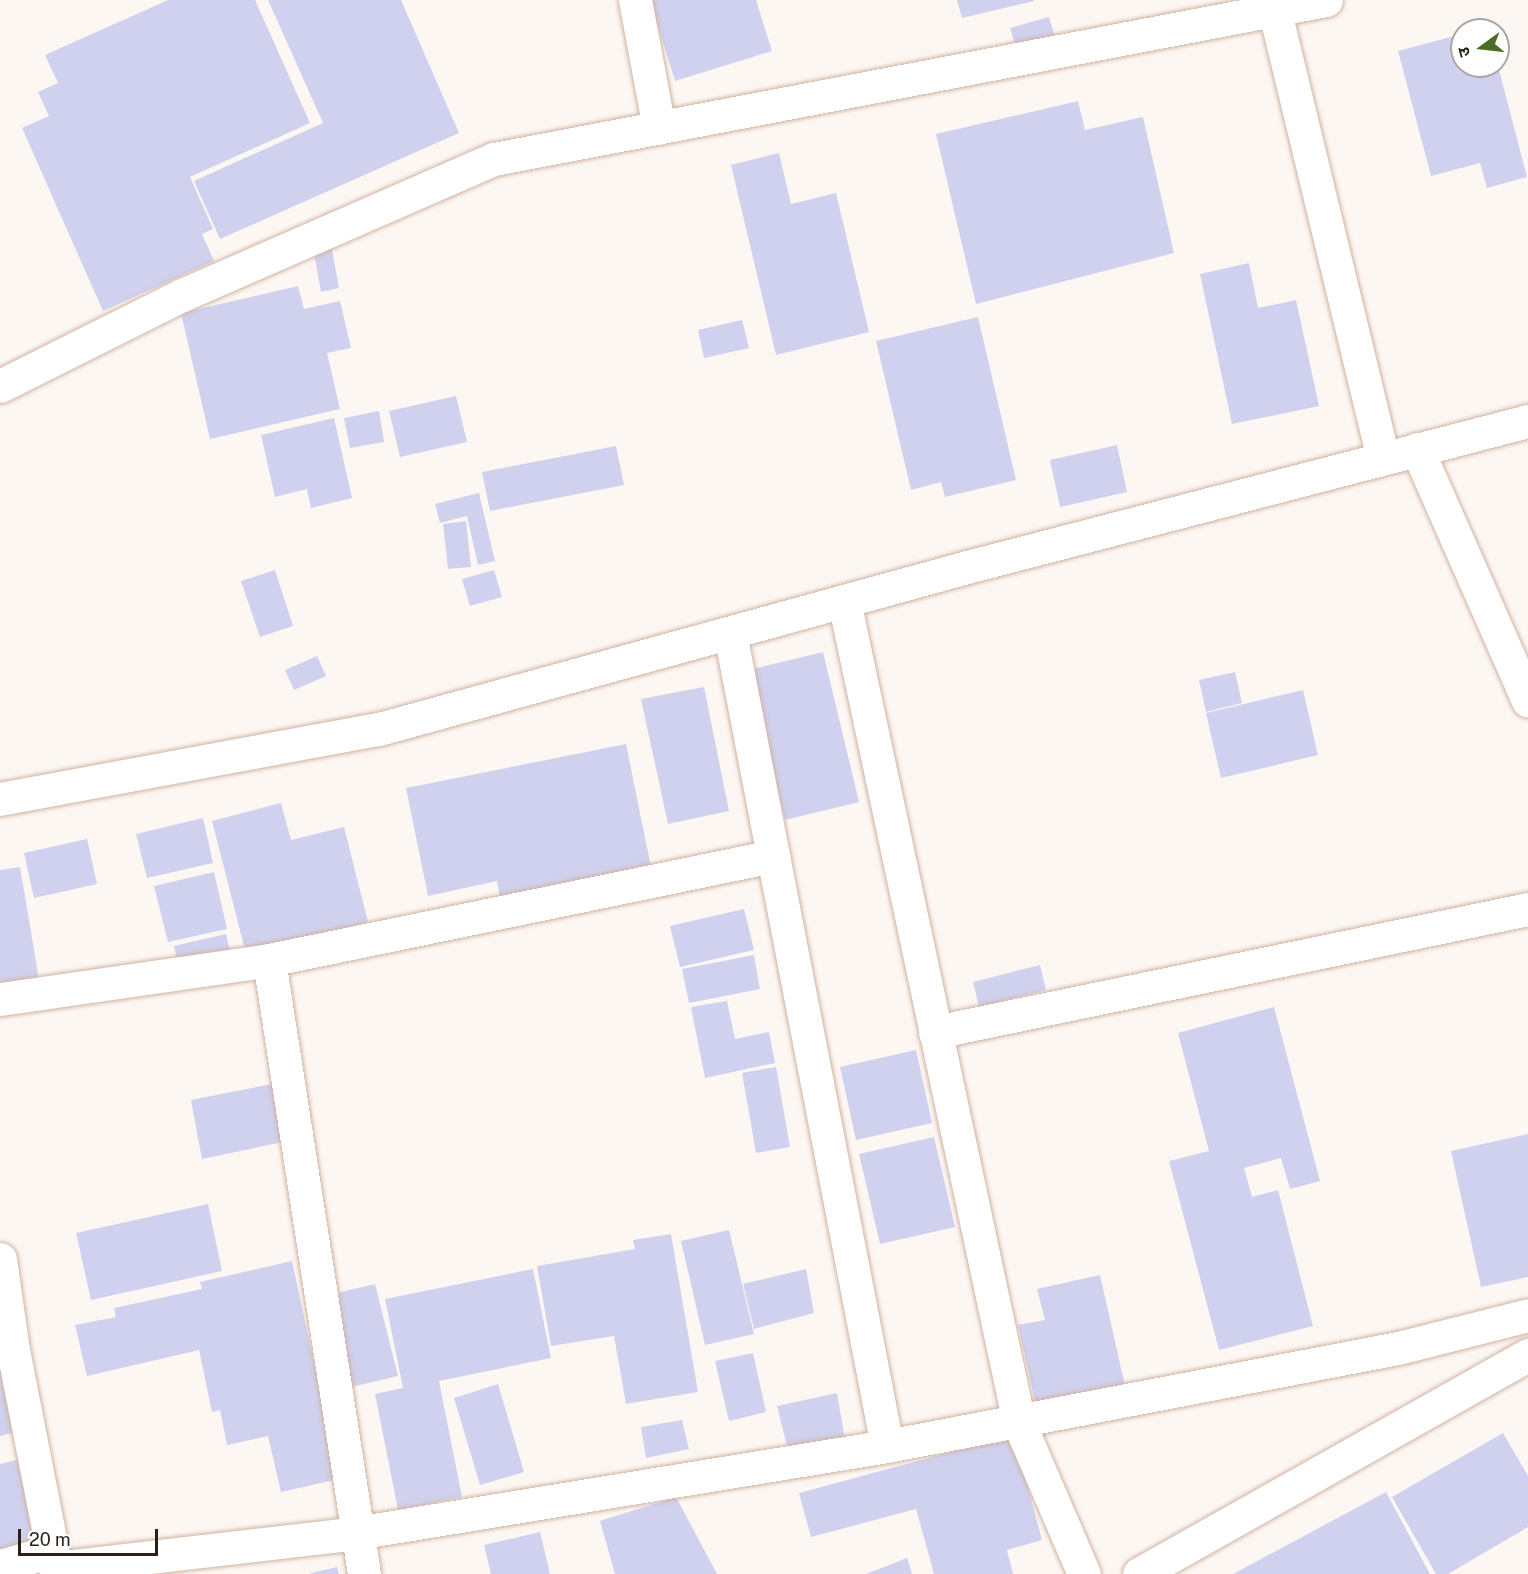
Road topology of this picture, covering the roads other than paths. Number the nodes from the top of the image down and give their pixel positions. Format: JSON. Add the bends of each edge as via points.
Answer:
{"nodes":[{"id":1,"x":635,"y":0,"type":"edge"},
{"id":2,"x":1326,"y":0,"type":"edge"},
{"id":3,"x":1275,"y":12,"type":"junction"},
{"id":4,"x":659,"y":128,"type":"junction"},
{"id":5,"x":0,"y":386,"type":"edge"},
{"id":6,"x":1528,"y":421,"type":"edge"},
{"id":7,"x":1417,"y":449,"type":"junction"},
{"id":8,"x":1383,"y":457,"type":"junction"},
{"id":9,"x":844,"y":601,"type":"junction"},
{"id":10,"x":730,"y":633,"type":"junction"},
{"id":11,"x":1528,"y":701,"type":"edge"},
{"id":12,"x":0,"y":799,"type":"edge"},
{"id":13,"x":772,"y":856,"type":"junction"},
{"id":14,"x":1528,"y":909,"type":"edge"},
{"id":15,"x":269,"y":960,"type":"junction"},
{"id":16,"x":0,"y":999,"type":"edge"},
{"id":17,"x":935,"y":1032,"type":"junction"},
{"id":18,"x":0,"y":1259,"type":"edge"},
{"id":19,"x":1528,"y":1315,"type":"edge"},
{"id":20,"x":6,"y":1351,"type":"edge"},
{"id":21,"x":1528,"y":1355,"type":"edge"},
{"id":22,"x":1019,"y":1423,"type":"junction"},
{"id":23,"x":887,"y":1446,"type":"junction"},
{"id":24,"x":356,"y":1533,"type":"junction"},
{"id":25,"x":55,"y":1564,"type":"edge"},
{"id":26,"x":0,"y":1566,"type":"edge"},
{"id":27,"x":364,"y":1574,"type":"edge"},
{"id":28,"x":1084,"y":1574,"type":"edge"},
{"id":29,"x":1139,"y":1574,"type":"edge"}],
"edges":[{"from":1,"to":4,"type":"street"},
{"from":2,"to":3,"type":"street"},
{"from":3,"to":4,"type":"street"},
{"from":3,"to":8,"type":"street"},
{"from":4,"to":5,"type":"street","via":[[494,159],[182,295]]},
{"from":6,"to":7,"type":"street"},
{"from":7,"to":8,"type":"street"},
{"from":7,"to":11,"type":"street"},
{"from":8,"to":9,"type":"street"},
{"from":9,"to":10,"type":"street"},
{"from":9,"to":17,"type":"street"},
{"from":10,"to":12,"type":"street","via":[[379,729]]},
{"from":10,"to":13,"type":"street"},
{"from":13,"to":15,"type":"street"},
{"from":13,"to":23,"type":"street"},
{"from":14,"to":17,"type":"street"},
{"from":15,"to":16,"type":"street"},
{"from":15,"to":24,"type":"street"},
{"from":17,"to":22,"type":"street"},
{"from":18,"to":20,"type":"street"},
{"from":19,"to":22,"type":"street","via":[[1398,1348]]},
{"from":20,"to":25,"type":"street"},
{"from":21,"to":29,"type":"street"},
{"from":22,"to":23,"type":"street"},
{"from":22,"to":28,"type":"street"},
{"from":23,"to":24,"type":"street"},
{"from":24,"to":25,"type":"street"},
{"from":24,"to":27,"type":"street"},
{"from":25,"to":26,"type":"street"}]}
